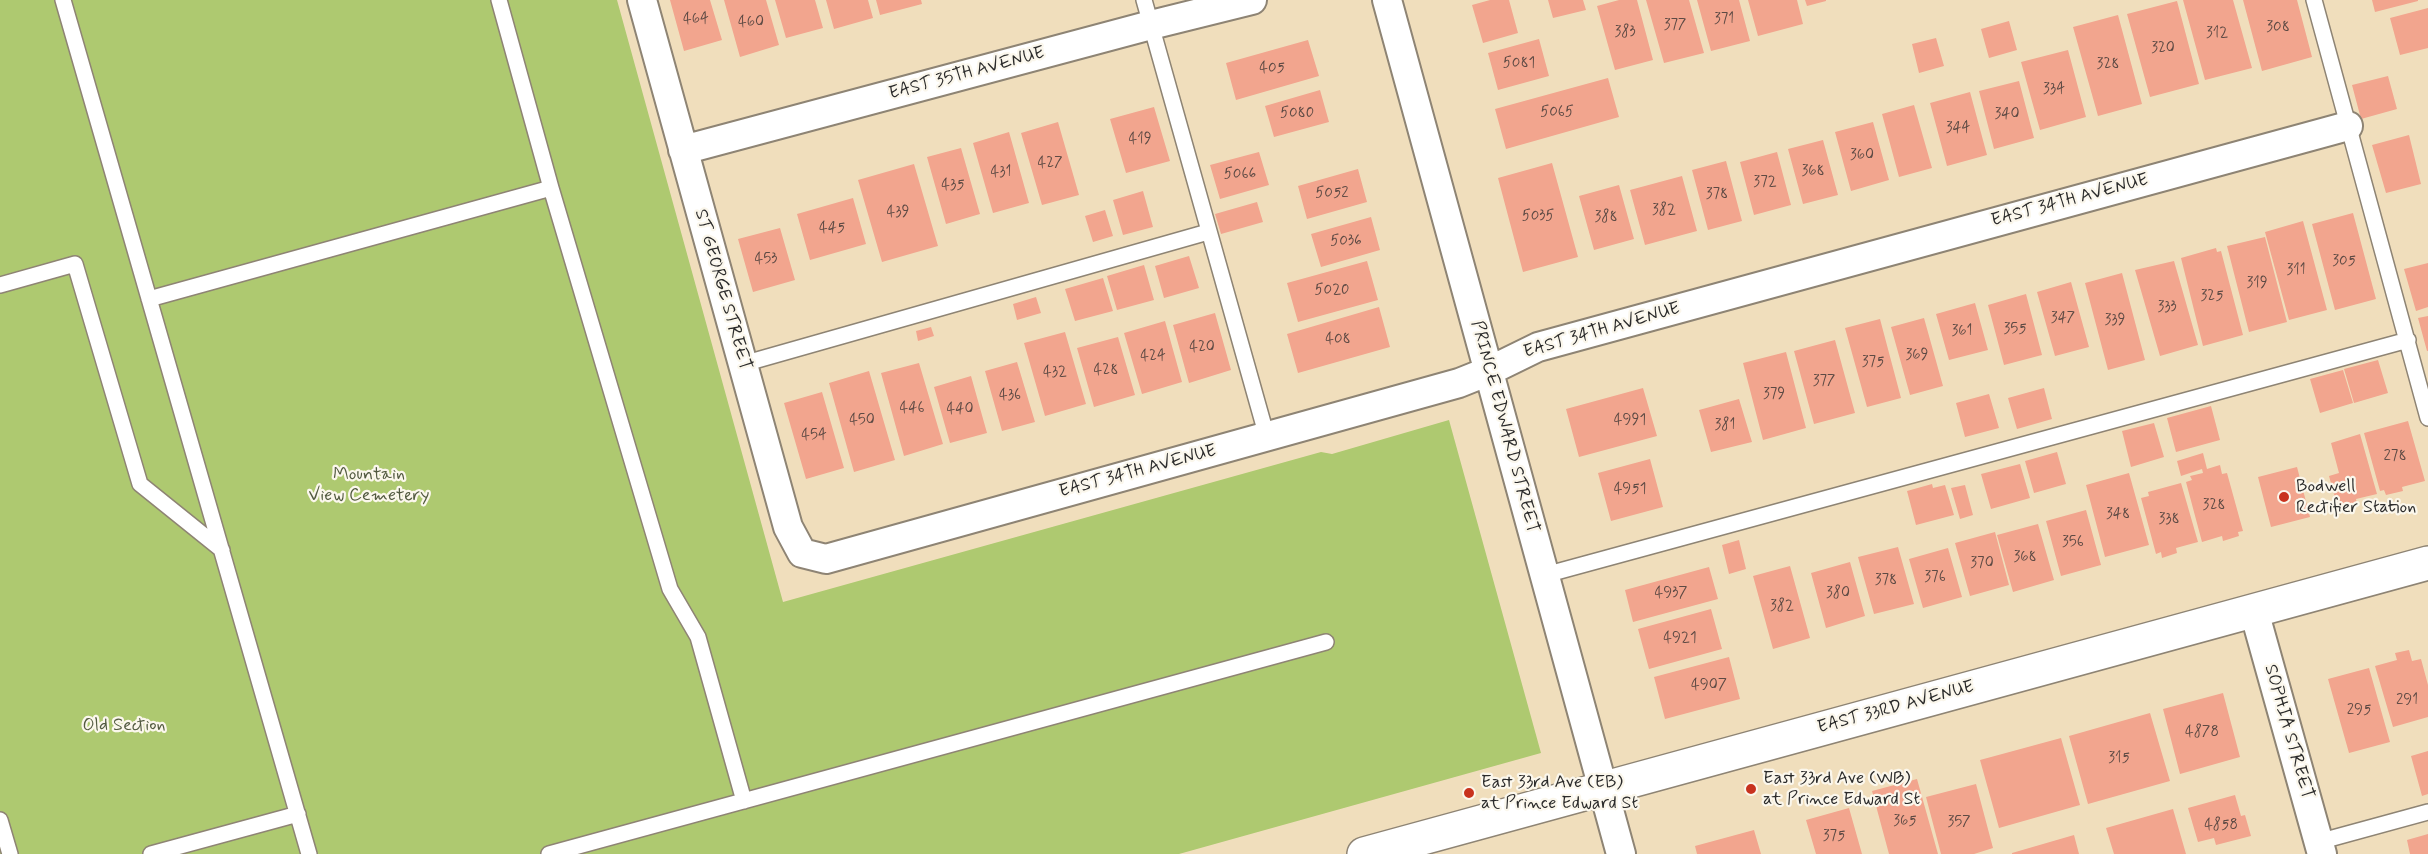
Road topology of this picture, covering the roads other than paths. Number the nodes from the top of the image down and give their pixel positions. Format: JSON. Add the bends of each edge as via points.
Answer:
{"nodes":[{"id":1,"x":63,"y":0,"type":"edge"},
{"id":2,"x":499,"y":0,"type":"edge"},
{"id":3,"x":642,"y":0,"type":"edge"},
{"id":4,"x":1252,"y":0,"type":"edge"},
{"id":5,"x":1387,"y":0,"type":"edge"},
{"id":6,"x":2314,"y":0,"type":"edge"},
{"id":7,"x":1147,"y":13,"type":"edge"},
{"id":8,"x":2348,"y":126,"type":"junction"},
{"id":9,"x":683,"y":150,"type":"junction"},
{"id":10,"x":551,"y":188,"type":"junction"},
{"id":11,"x":1209,"y":232,"type":"junction"},
{"id":12,"x":0,"y":285,"type":"edge"},
{"id":13,"x":149,"y":299,"type":"junction"},
{"id":14,"x":2408,"y":340,"type":"junction"},
{"id":15,"x":743,"y":364,"type":"junction"},
{"id":16,"x":1489,"y":371,"type":"junction"},
{"id":17,"x":2428,"y":418,"type":"edge"},
{"id":18,"x":1267,"y":437,"type":"junction"},
{"id":19,"x":222,"y":550,"type":"junction"},
{"id":20,"x":826,"y":559,"type":"joint"},
{"id":21,"x":2428,"y":563,"type":"edge"},
{"id":22,"x":1545,"y":575,"type":"junction"},
{"id":23,"x":2253,"y":610,"type":"junction"},
{"id":24,"x":1326,"y":642,"type":"dead end"},
{"id":25,"x":1604,"y":789,"type":"junction"},
{"id":26,"x":744,"y":801,"type":"junction"},
{"id":27,"x":2428,"y":812,"type":"edge"},
{"id":28,"x":298,"y":814,"type":"junction"},
{"id":29,"x":0,"y":820,"type":"edge"},
{"id":30,"x":2320,"y":848,"type":"edge"},
{"id":31,"x":10,"y":854,"type":"edge"},
{"id":32,"x":151,"y":854,"type":"edge"},
{"id":33,"x":309,"y":854,"type":"edge"},
{"id":34,"x":549,"y":854,"type":"edge"},
{"id":35,"x":1364,"y":854,"type":"edge"},
{"id":36,"x":1621,"y":854,"type":"edge"}],
"edges":[{"from":1,"to":13,"type":"lane"},
{"from":2,"to":10,"type":"lane"},
{"from":3,"to":9,"type":"street","name":"ST GEORGE STREET"},
{"from":4,"to":7,"type":"street","name":"EAST 35TH AVENUE"},
{"from":5,"to":16,"type":"street","name":"PRINCE EDWARD STREET"},
{"from":6,"to":8,"type":"lane"},
{"from":7,"to":9,"type":"street","name":"EAST 35TH AVENUE"},
{"from":7,"to":11,"type":"lane"},
{"from":8,"to":14,"type":"lane"},
{"from":8,"to":16,"type":"street","name":"EAST 34TH AVENUE","via":[[1538,347]]},
{"from":9,"to":15,"type":"street","name":"ST GEORGE STREET"},
{"from":10,"to":13,"type":"lane"},
{"from":10,"to":26,"type":"lane","via":[[670,589],[698,638]]},
{"from":11,"to":15,"type":"lane"},
{"from":11,"to":18,"type":"lane"},
{"from":12,"to":19,"type":"lane","via":[[75,264],[140,484]]},
{"from":13,"to":19,"type":"lane"},
{"from":14,"to":17,"type":"lane"},
{"from":14,"to":22,"type":"lane"},
{"from":15,"to":20,"type":"street","name":"ST GEORGE STREET","via":[[788,527],[801,553]]},
{"from":16,"to":18,"type":"street","name":"EAST 34TH AVENUE"},
{"from":16,"to":22,"type":"street","name":"PRINCE EDWARD STREET"},
{"from":18,"to":20,"type":"street","name":"EAST 34TH AVENUE"},
{"from":19,"to":28,"type":"lane"},
{"from":21,"to":23,"type":"street","name":"EAST 33RD AVENUE"},
{"from":22,"to":25,"type":"street","name":"PRINCE EDWARD STREET"},
{"from":23,"to":25,"type":"street","name":"EAST 33RD AVENUE"},
{"from":23,"to":30,"type":"street","name":"SOPHIA STREET"},
{"from":24,"to":26,"type":"lane"},
{"from":25,"to":35,"type":"street","name":"EAST 33RD AVENUE"},
{"from":25,"to":36,"type":"street","name":"PRINCE EDWARD STREET"},
{"from":26,"to":34,"type":"lane"},
{"from":27,"to":30,"type":"lane"},
{"from":28,"to":32,"type":"lane"},
{"from":28,"to":33,"type":"lane"},
{"from":29,"to":31,"type":"lane"}]}
